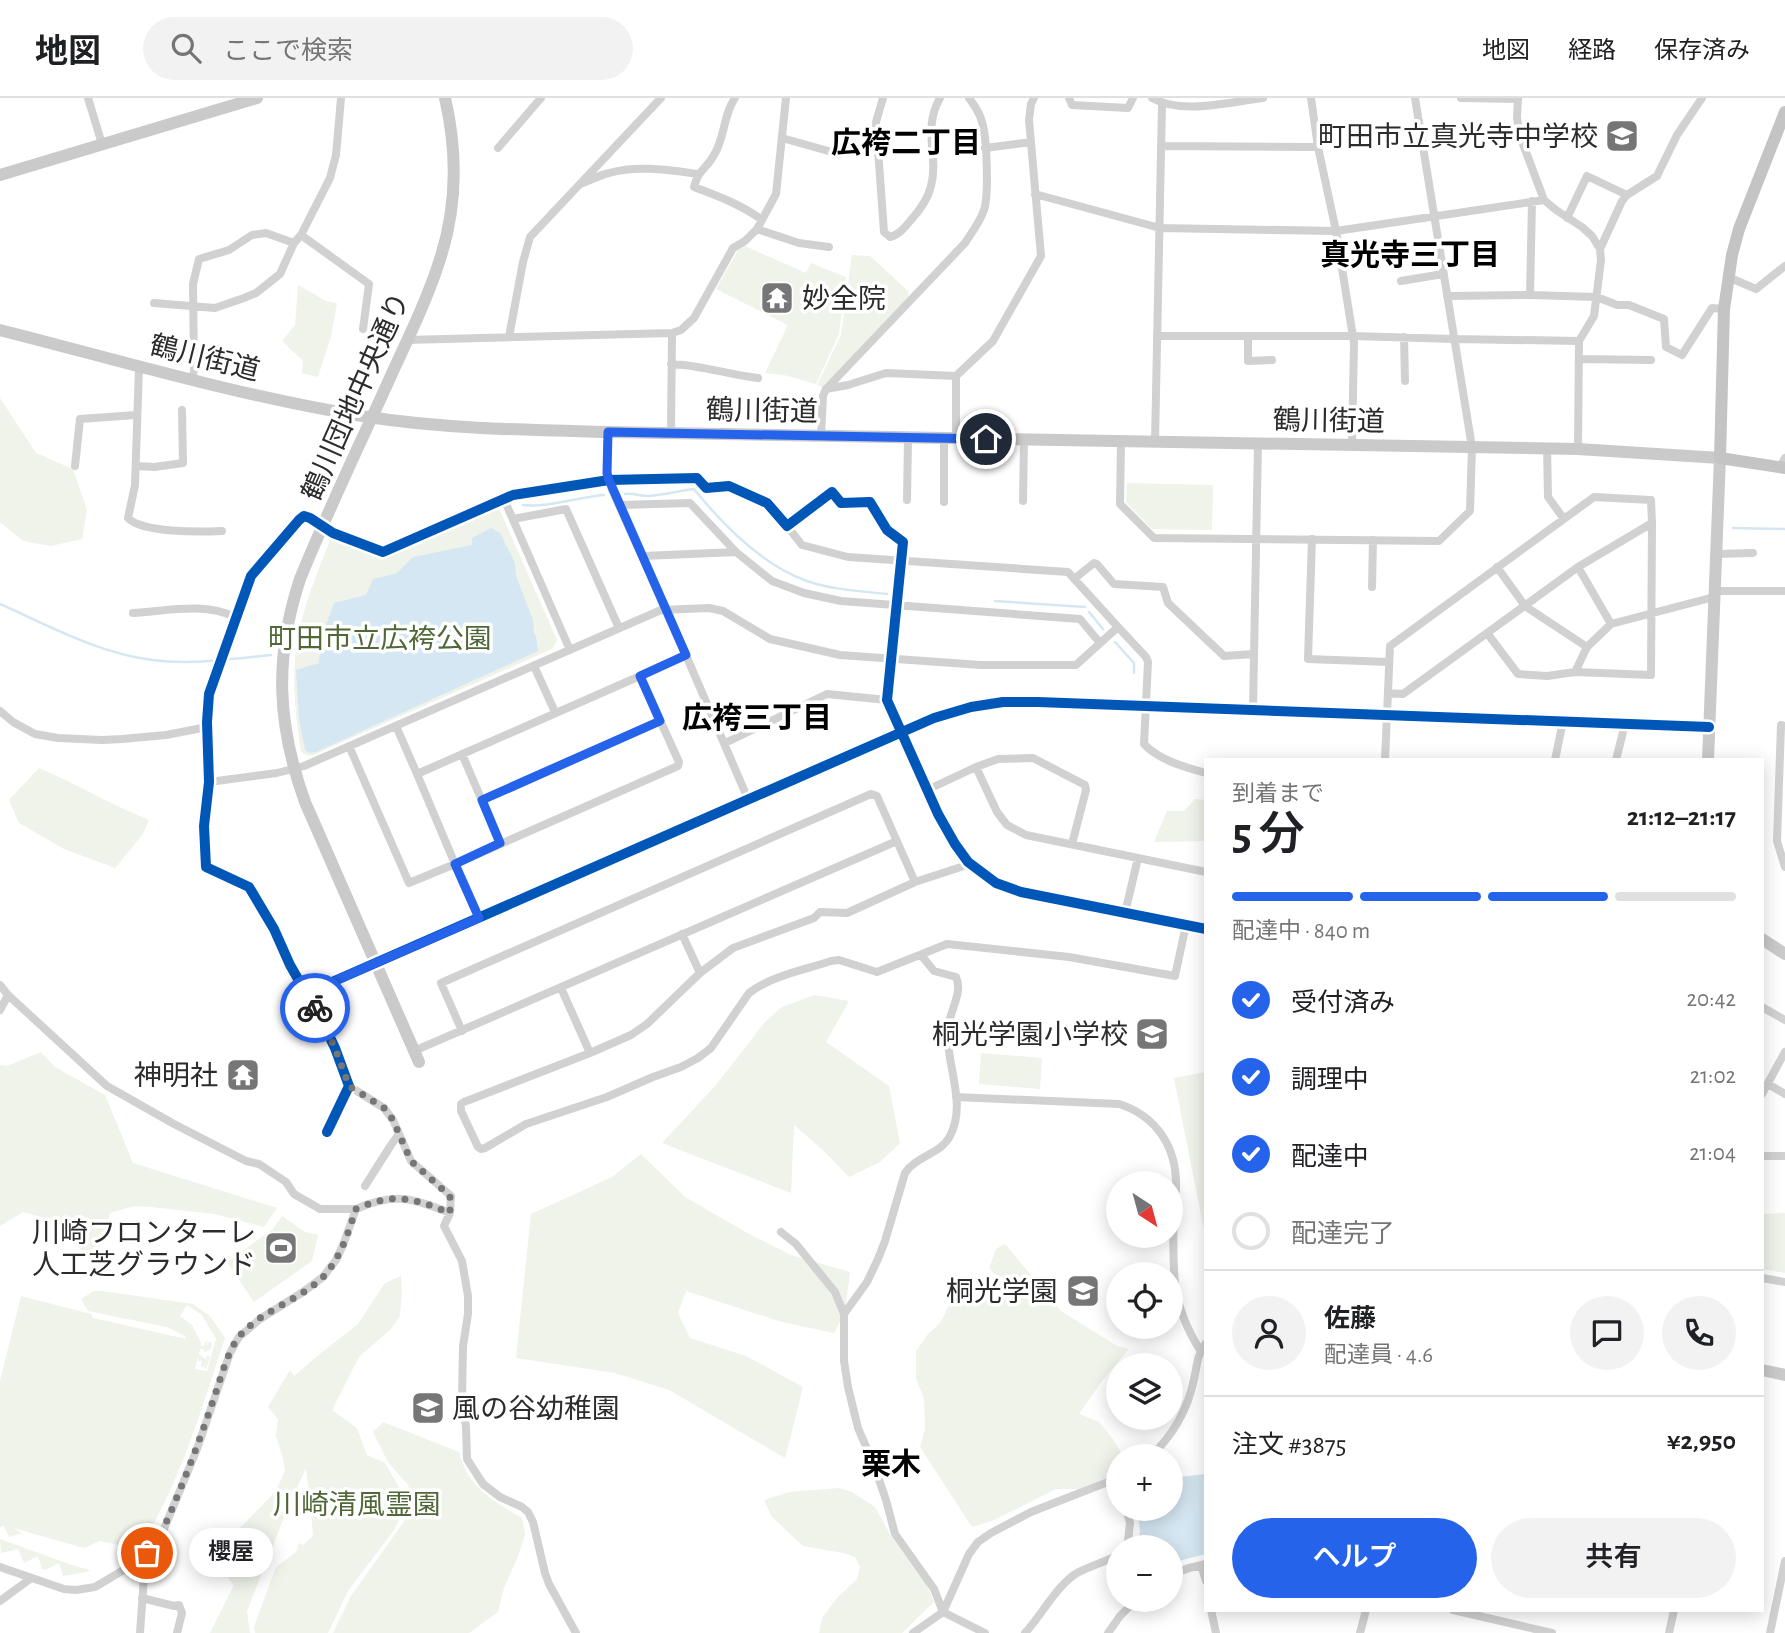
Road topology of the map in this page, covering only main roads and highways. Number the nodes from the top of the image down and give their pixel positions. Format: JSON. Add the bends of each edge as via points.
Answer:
{"nodes":[{"id":1,"x":1785,"y":112,"type":"edge"},
{"id":2,"x":1783,"y":464,"type":"edge"}],
"edges":[{"from":1,"to":2,"type":"main road","name":"鶴川街道","via":[[1739,229],[1728,277],[1720,458]]}]}
